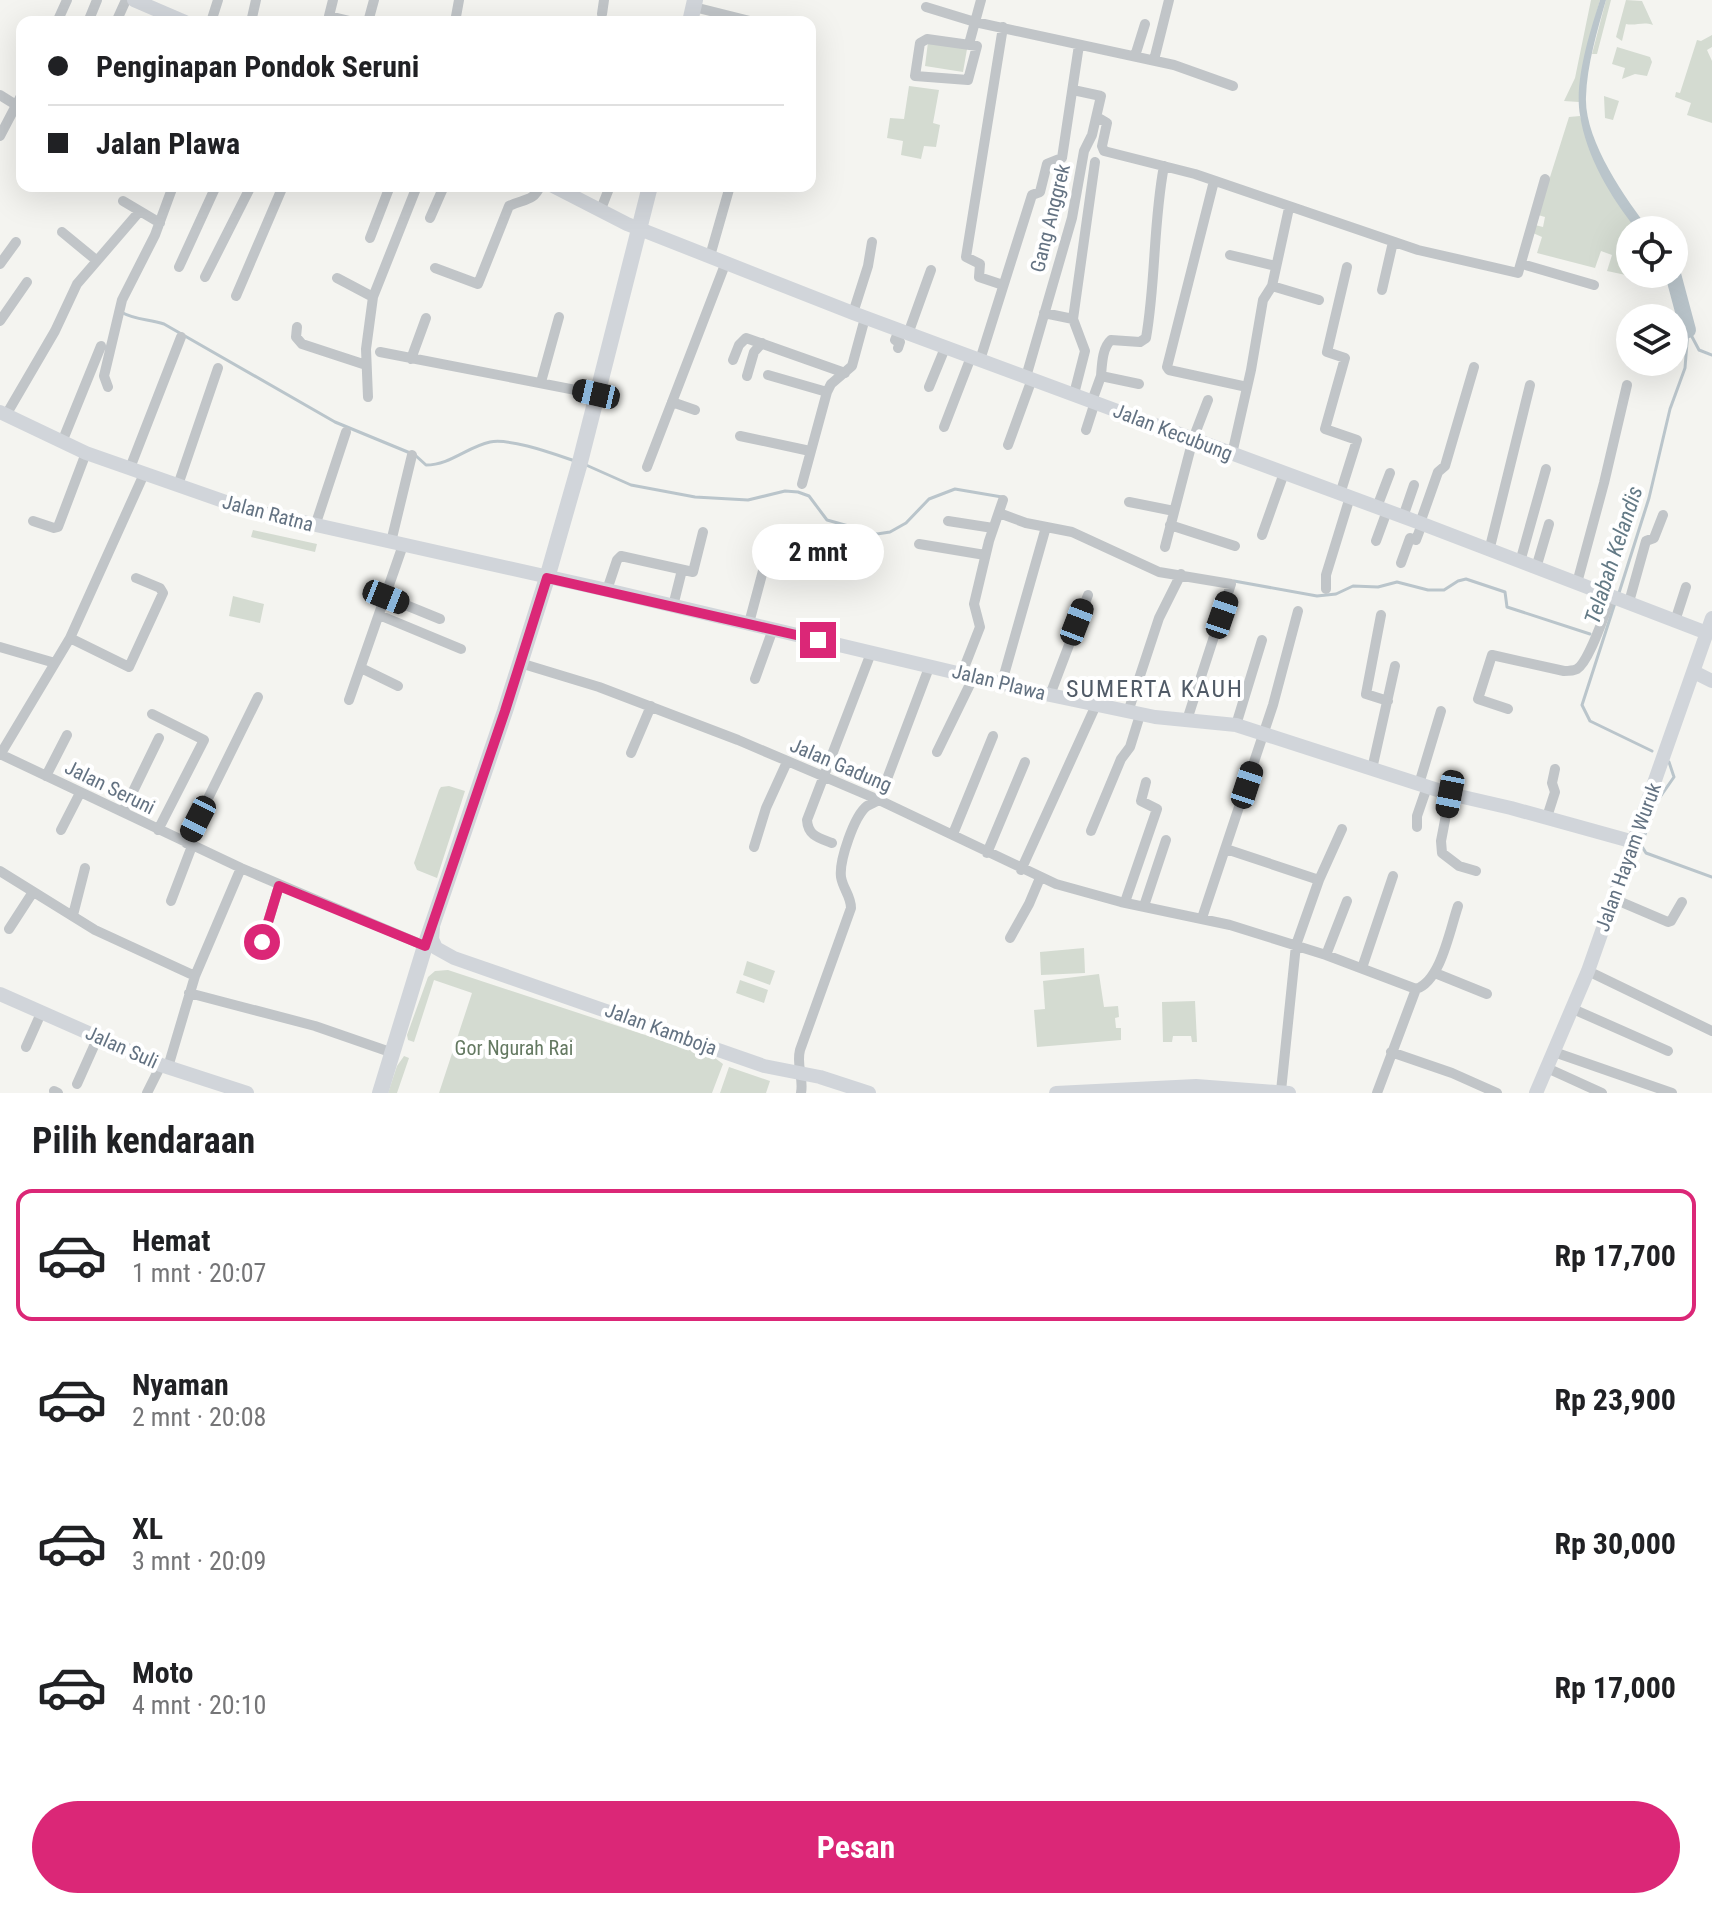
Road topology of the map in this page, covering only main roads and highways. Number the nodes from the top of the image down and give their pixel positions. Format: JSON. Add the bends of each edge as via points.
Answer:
{"nodes":[{"id":1,"x":649,"y":192,"type":"edge"},
{"id":2,"x":380,"y":1093,"type":"edge"}],
"edges":[{"from":1,"to":2,"type":"main road","via":[[547,578]]}]}
